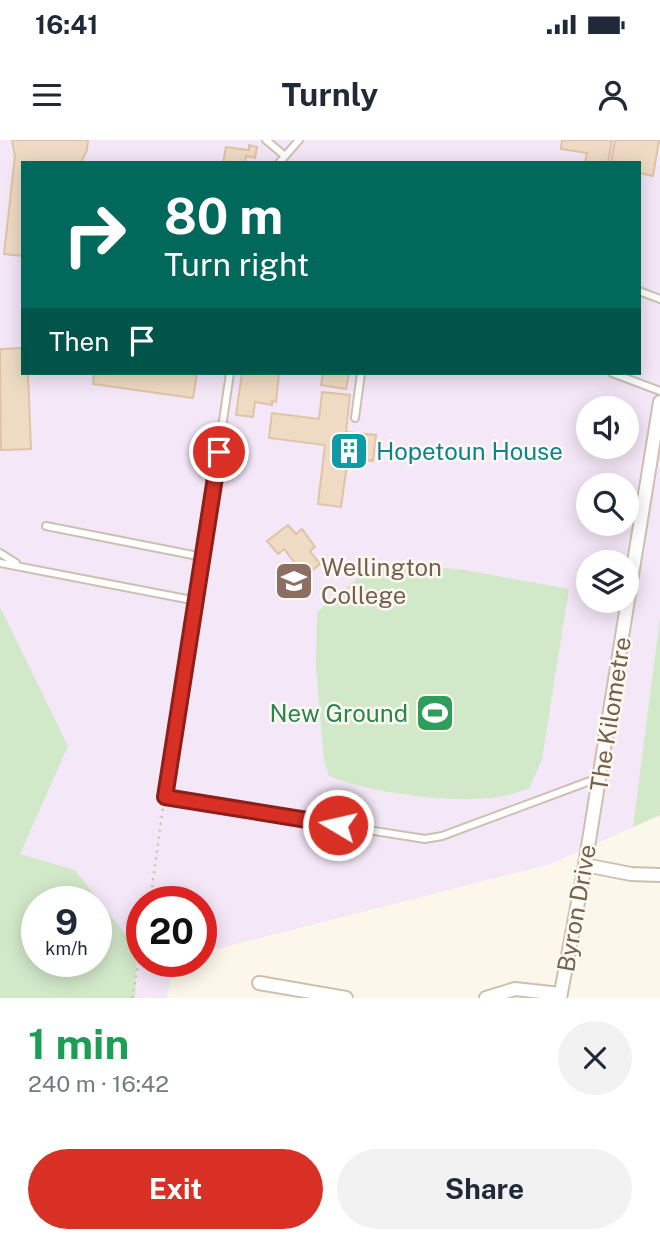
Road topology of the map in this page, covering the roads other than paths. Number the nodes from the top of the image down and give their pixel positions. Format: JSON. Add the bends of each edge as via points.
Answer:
{"nodes":[{"id":1,"x":266,"y":140,"type":"edge"},
{"id":2,"x":299,"y":140,"type":"edge"},
{"id":3,"x":285,"y":156,"type":"junction"},
{"id":4,"x":281,"y":161,"type":"edge"},
{"id":5,"x":641,"y":292,"type":"edge"},
{"id":6,"x":660,"y":299,"type":"edge"},
{"id":7,"x":230,"y":375,"type":"edge"},
{"id":8,"x":360,"y":375,"type":"edge"},
{"id":9,"x":617,"y":375,"type":"edge"},
{"id":10,"x":660,"y":391,"type":"edge"},
{"id":11,"x":660,"y":402,"type":"edge"},
{"id":12,"x":355,"y":418,"type":"dead end"},
{"id":13,"x":46,"y":526,"type":"dead end"},
{"id":14,"x":0,"y":553,"type":"edge"},
{"id":15,"x":203,"y":557,"type":"junction"},
{"id":16,"x":0,"y":563,"type":"edge"},
{"id":17,"x":20,"y":566,"type":"junction"},
{"id":18,"x":197,"y":601,"type":"junction"},
{"id":19,"x":600,"y":777,"type":"junction"},
{"id":20,"x":592,"y":818,"type":"joint"},
{"id":21,"x":585,"y":865,"type":"junction"},
{"id":22,"x":660,"y":875,"type":"edge"},
{"id":23,"x":560,"y":996,"type":"edge"},
{"id":24,"x":268,"y":998,"type":"edge"},
{"id":25,"x":346,"y":998,"type":"edge"},
{"id":26,"x":486,"y":998,"type":"edge"}],
"edges":[{"from":1,"to":3,"type":"lane"},
{"from":2,"to":3,"type":"lane"},
{"from":3,"to":4,"type":"lane"},
{"from":5,"to":6,"type":"lane"},
{"from":7,"to":15,"type":"lane"},
{"from":8,"to":12,"type":"lane"},
{"from":9,"to":10,"type":"lane"},
{"from":11,"to":19,"type":"street","name":"The Kilometre"},
{"from":13,"to":15,"type":"lane"},
{"from":14,"to":17,"type":"lane"},
{"from":15,"to":18,"type":"lane"},
{"from":16,"to":17,"type":"lane"},
{"from":17,"to":18,"type":"lane"},
{"from":18,"to":19,"type":"lane","via":[[165,797],[425,839]]},
{"from":19,"to":20,"type":"street","name":"The Kilometre"},
{"from":20,"to":21,"type":"street","name":"Byron Drive"},
{"from":21,"to":22,"type":"street"},
{"from":21,"to":23,"type":"street","name":"Byron Drive"},
{"from":23,"to":26,"type":"street","via":[[515,989]]},
{"from":24,"to":25,"type":"street","via":[[265,984]]}]}
